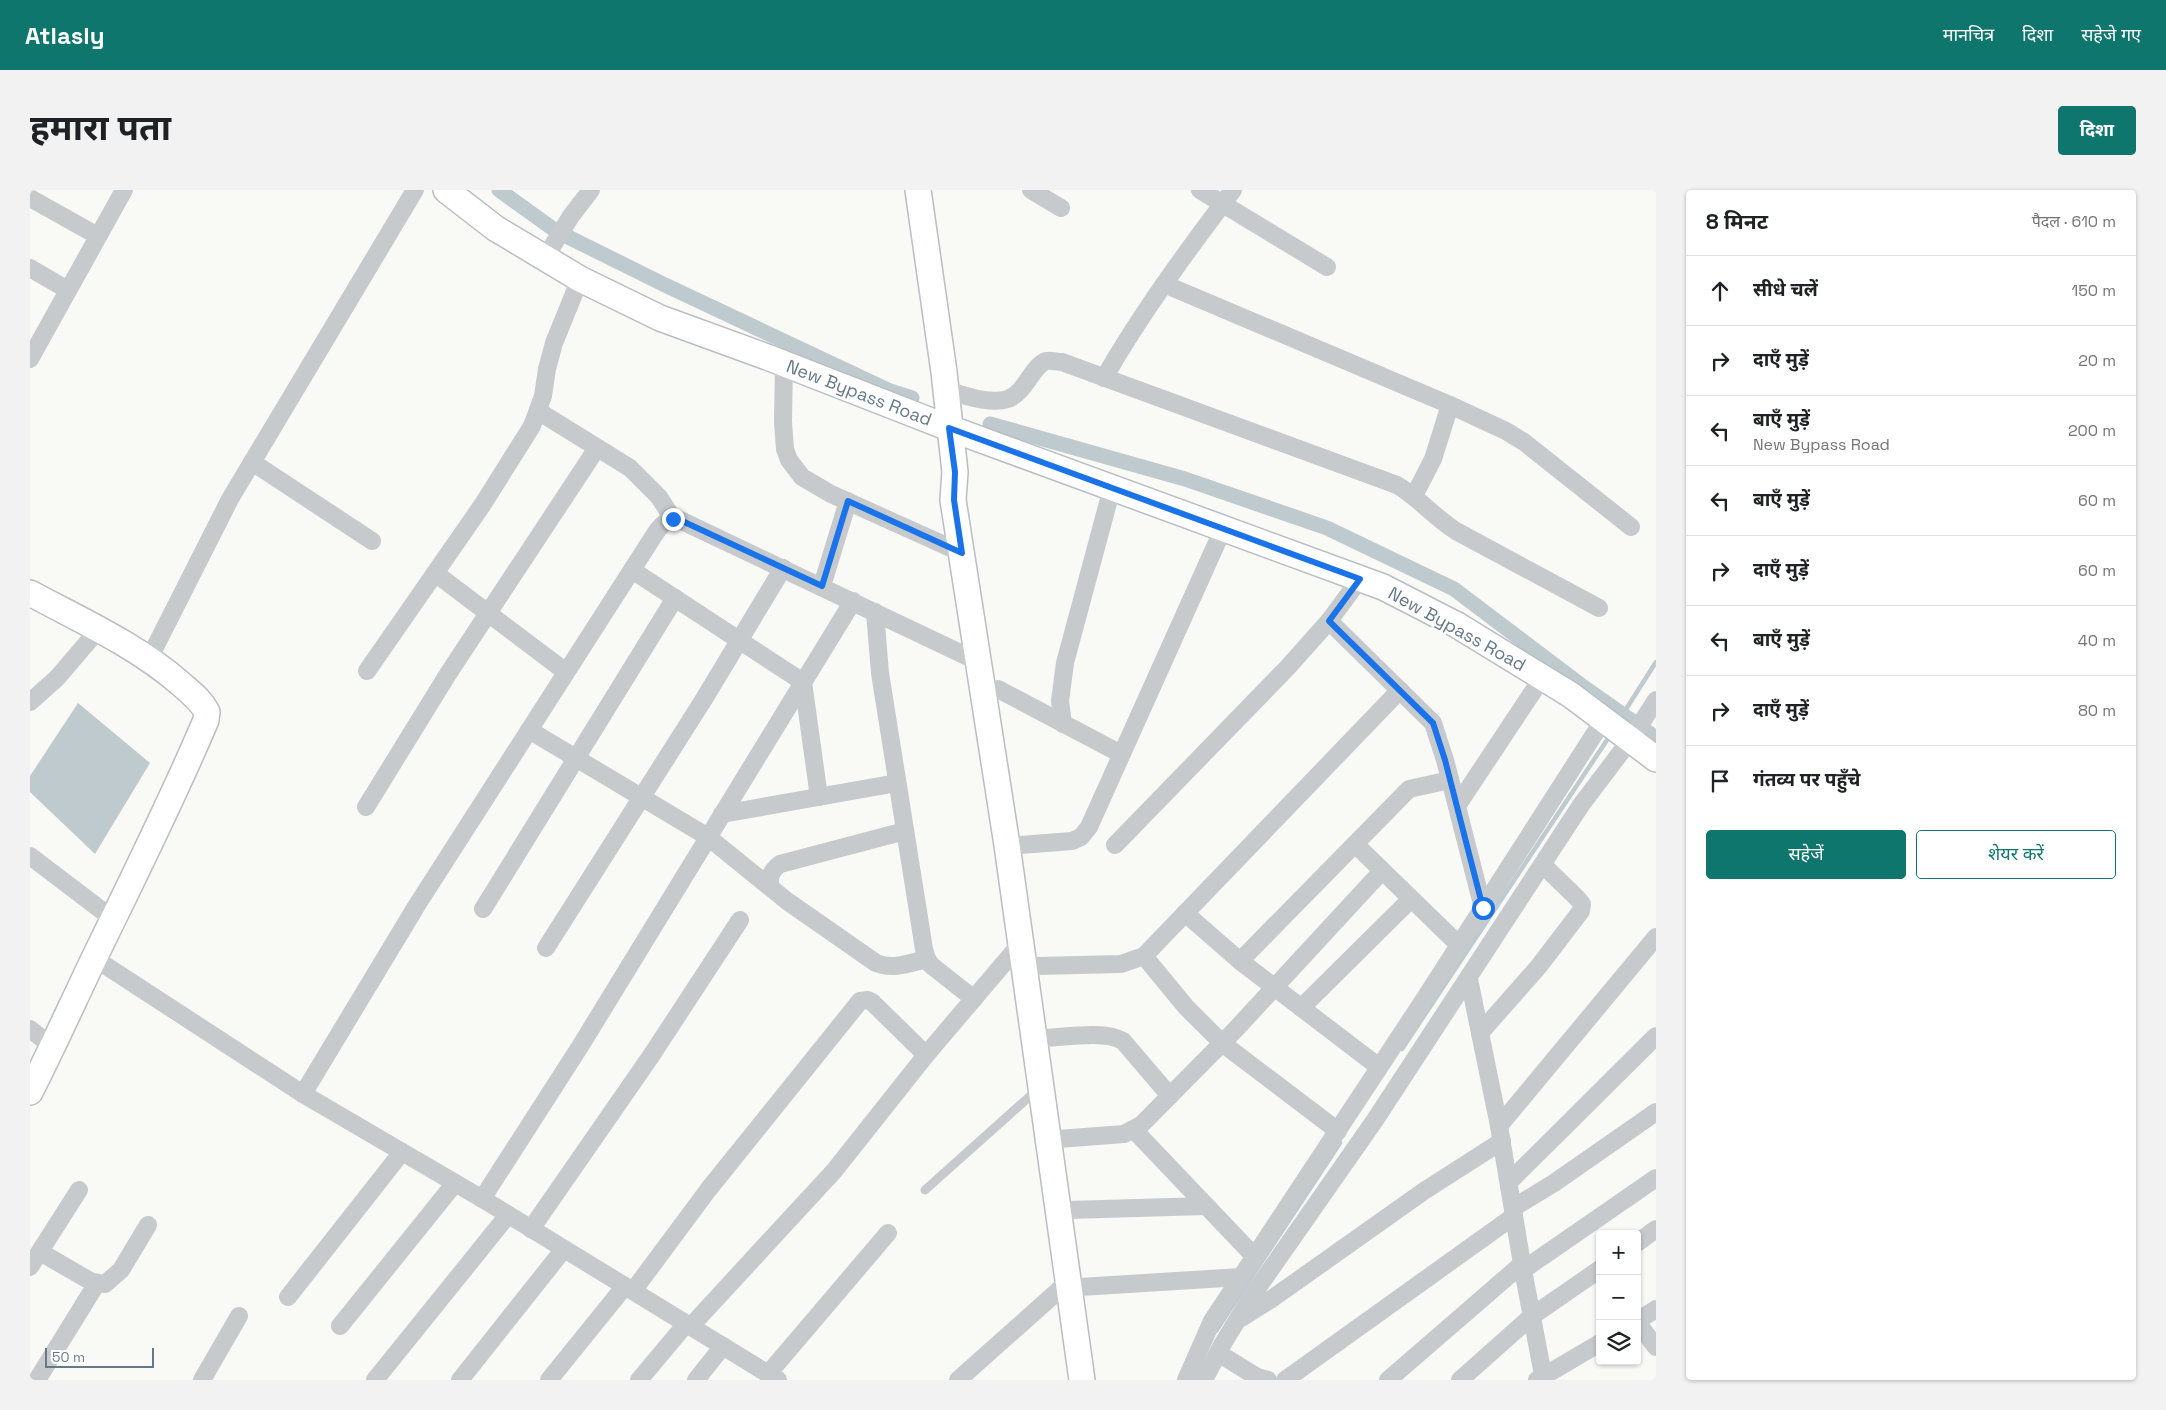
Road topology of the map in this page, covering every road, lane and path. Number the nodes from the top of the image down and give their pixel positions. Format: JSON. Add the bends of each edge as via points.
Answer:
{"nodes":[{"id":1,"x":124,"y":190,"type":"edge"},
{"id":2,"x":415,"y":190,"type":"edge"},
{"id":3,"x":446,"y":190,"type":"edge"},
{"id":4,"x":591,"y":190,"type":"edge"},
{"id":5,"x":918,"y":190,"type":"edge"},
{"id":6,"x":1031,"y":190,"type":"edge"},
{"id":7,"x":1200,"y":190,"type":"edge"},
{"id":8,"x":1228,"y":197,"type":"edge"},
{"id":9,"x":30,"y":198,"type":"edge"},
{"id":10,"x":1062,"y":208,"type":"dead end"},
{"id":11,"x":98,"y":236,"type":"junction"},
{"id":12,"x":549,"y":252,"type":"junction"},
{"id":13,"x":1326,"y":267,"type":"dead end"},
{"id":14,"x":30,"y":268,"type":"edge"},
{"id":15,"x":580,"y":279,"type":"junction"},
{"id":16,"x":1164,"y":284,"type":"junction"},
{"id":17,"x":68,"y":290,"type":"junction"},
{"id":18,"x":30,"y":359,"type":"edge"},
{"id":19,"x":784,"y":364,"type":"junction"},
{"id":20,"x":1104,"y":378,"type":"junction"},
{"id":21,"x":946,"y":390,"type":"junction"},
{"id":22,"x":1450,"y":405,"type":"junction"},
{"id":23,"x":538,"y":411,"type":"junction"},
{"id":24,"x":949,"y":428,"type":"junction"},
{"id":25,"x":597,"y":448,"type":"junction"},
{"id":26,"x":252,"y":462,"type":"junction"},
{"id":27,"x":955,"y":472,"type":"junction"},
{"id":28,"x":1112,"y":488,"type":"junction"},
{"id":29,"x":1414,"y":496,"type":"junction"},
{"id":30,"x":848,"y":501,"type":"junction"},
{"id":31,"x":673,"y":519,"type":"junction"},
{"id":32,"x":1631,"y":527,"type":"dead end"},
{"id":33,"x":1223,"y":529,"type":"junction"},
{"id":34,"x":372,"y":541,"type":"dead end"},
{"id":35,"x":962,"y":553,"type":"junction"},
{"id":36,"x":784,"y":568,"type":"junction"},
{"id":37,"x":632,"y":570,"type":"junction"},
{"id":38,"x":435,"y":573,"type":"junction"},
{"id":39,"x":1360,"y":579,"type":"junction"},
{"id":40,"x":822,"y":586,"type":"junction"},
{"id":41,"x":30,"y":593,"type":"edge"},
{"id":42,"x":675,"y":598,"type":"junction"},
{"id":43,"x":853,"y":601,"type":"junction"},
{"id":44,"x":1599,"y":608,"type":"dead end"},
{"id":45,"x":876,"y":612,"type":"junction"},
{"id":46,"x":488,"y":613,"type":"junction"},
{"id":47,"x":1329,"y":621,"type":"junction"},
{"id":48,"x":99,"y":629,"type":"junction"},
{"id":49,"x":739,"y":642,"type":"junction"},
{"id":50,"x":149,"y":659,"type":"junction"},
{"id":51,"x":979,"y":662,"type":"junction"},
{"id":52,"x":367,"y":671,"type":"dead end"},
{"id":53,"x":566,"y":672,"type":"junction"},
{"id":54,"x":1542,"y":678,"type":"junction"},
{"id":55,"x":803,"y":682,"type":"junction"},
{"id":56,"x":998,"y":689,"type":"junction"},
{"id":57,"x":1400,"y":690,"type":"junction"},
{"id":58,"x":1656,"y":700,"type":"edge"},
{"id":59,"x":30,"y":702,"type":"edge"},
{"id":60,"x":1604,"y":719,"type":"junction"},
{"id":61,"x":1063,"y":724,"type":"junction"},
{"id":62,"x":1638,"y":727,"type":"junction"},
{"id":63,"x":529,"y":730,"type":"junction"},
{"id":64,"x":1121,"y":754,"type":"junction"},
{"id":65,"x":576,"y":758,"type":"junction"},
{"id":66,"x":1656,"y":759,"type":"edge"},
{"id":67,"x":1450,"y":780,"type":"junction"},
{"id":68,"x":897,"y":783,"type":"junction"},
{"id":69,"x":819,"y":797,"type":"junction"},
{"id":70,"x":643,"y":798,"type":"junction"},
{"id":71,"x":1457,"y":806,"type":"junction"},
{"id":72,"x":366,"y":807,"type":"dead end"},
{"id":73,"x":722,"y":814,"type":"junction"},
{"id":74,"x":905,"y":831,"type":"junction"},
{"id":75,"x":708,"y":837,"type":"junction"},
{"id":76,"x":1355,"y":844,"type":"junction"},
{"id":77,"x":1020,"y":845,"type":"junction"},
{"id":78,"x":1115,"y":845,"type":"dead end"},
{"id":79,"x":30,"y":856,"type":"edge"},
{"id":80,"x":1542,"y":865,"type":"junction"},
{"id":81,"x":1382,"y":871,"type":"junction"},
{"id":82,"x":770,"y":887,"type":"junction"},
{"id":83,"x":1411,"y":899,"type":"junction"},
{"id":84,"x":1483,"y":908,"type":"junction"},
{"id":85,"x":482,"y":909,"type":"dead end"},
{"id":86,"x":1185,"y":913,"type":"junction"},
{"id":87,"x":113,"y":919,"type":"junction"},
{"id":88,"x":740,"y":920,"type":"dead end"},
{"id":89,"x":1656,"y":936,"type":"edge"},
{"id":90,"x":1021,"y":943,"type":"junction"},
{"id":91,"x":1459,"y":945,"type":"junction"},
{"id":92,"x":546,"y":948,"type":"dead end"},
{"id":93,"x":1144,"y":956,"type":"junction"},
{"id":94,"x":94,"y":958,"type":"junction"},
{"id":95,"x":927,"y":959,"type":"junction"},
{"id":96,"x":1240,"y":962,"type":"junction"},
{"id":97,"x":1036,"y":966,"type":"junction"},
{"id":98,"x":1469,"y":979,"type":"junction"},
{"id":99,"x":1273,"y":987,"type":"junction"},
{"id":100,"x":974,"y":999,"type":"junction"},
{"id":101,"x":1301,"y":1008,"type":"junction"},
{"id":102,"x":30,"y":1029,"type":"edge"},
{"id":103,"x":1480,"y":1033,"type":"junction"},
{"id":104,"x":1656,"y":1036,"type":"edge"},
{"id":105,"x":1045,"y":1038,"type":"junction"},
{"id":106,"x":1222,"y":1043,"type":"junction"},
{"id":107,"x":53,"y":1047,"type":"junction"},
{"id":108,"x":926,"y":1056,"type":"junction"},
{"id":109,"x":1380,"y":1067,"type":"junction"},
{"id":110,"x":1041,"y":1086,"type":"junction"},
{"id":111,"x":30,"y":1092,"type":"edge"},
{"id":112,"x":303,"y":1094,"type":"junction"},
{"id":113,"x":1170,"y":1096,"type":"junction"},
{"id":114,"x":1656,"y":1112,"type":"edge"},
{"id":115,"x":1134,"y":1130,"type":"junction"},
{"id":116,"x":1338,"y":1131,"type":"junction"},
{"id":117,"x":1501,"y":1134,"type":"junction"},
{"id":118,"x":1058,"y":1139,"type":"junction"},
{"id":119,"x":402,"y":1152,"type":"junction"},
{"id":120,"x":1656,"y":1178,"type":"edge"},
{"id":121,"x":1509,"y":1182,"type":"junction"},
{"id":122,"x":455,"y":1183,"type":"junction"},
{"id":123,"x":79,"y":1190,"type":"dead end"},
{"id":124,"x":925,"y":1190,"type":"dead end"},
{"id":125,"x":482,"y":1199,"type":"junction"},
{"id":126,"x":1206,"y":1206,"type":"junction"},
{"id":127,"x":1068,"y":1210,"type":"junction"},
{"id":128,"x":1514,"y":1212,"type":"junction"},
{"id":129,"x":508,"y":1215,"type":"junction"},
{"id":130,"x":148,"y":1224,"type":"dead end"},
{"id":131,"x":531,"y":1229,"type":"junction"},
{"id":132,"x":1656,"y":1230,"type":"edge"},
{"id":133,"x":888,"y":1233,"type":"dead end"},
{"id":134,"x":1641,"y":1240,"type":"edge"},
{"id":135,"x":564,"y":1249,"type":"junction"},
{"id":136,"x":40,"y":1252,"type":"junction"},
{"id":137,"x":1255,"y":1257,"type":"junction"},
{"id":138,"x":30,"y":1267,"type":"edge"},
{"id":139,"x":1523,"y":1267,"type":"junction"},
{"id":140,"x":1596,"y":1272,"type":"edge"},
{"id":141,"x":1241,"y":1277,"type":"junction"},
{"id":142,"x":97,"y":1284,"type":"junction"},
{"id":143,"x":1074,"y":1285,"type":"junction"},
{"id":144,"x":629,"y":1289,"type":"junction"},
{"id":145,"x":288,"y":1296,"type":"dead end"},
{"id":146,"x":1656,"y":1309,"type":"edge"},
{"id":147,"x":239,"y":1316,"type":"dead end"},
{"id":148,"x":1532,"y":1316,"type":"junction"},
{"id":149,"x":1238,"y":1319,"type":"junction"},
{"id":150,"x":1639,"y":1320,"type":"edge"},
{"id":151,"x":688,"y":1325,"type":"junction"},
{"id":152,"x":340,"y":1326,"type":"dead end"},
{"id":153,"x":1641,"y":1327,"type":"edge"},
{"id":154,"x":1596,"y":1345,"type":"edge"},
{"id":155,"x":723,"y":1346,"type":"junction"},
{"id":156,"x":1656,"y":1348,"type":"edge"},
{"id":157,"x":1218,"y":1353,"type":"junction"},
{"id":158,"x":773,"y":1377,"type":"edge"},
{"id":159,"x":1542,"y":1379,"type":"edge"},
{"id":160,"x":37,"y":1380,"type":"edge"},
{"id":161,"x":202,"y":1380,"type":"edge"},
{"id":162,"x":375,"y":1380,"type":"edge"},
{"id":163,"x":460,"y":1380,"type":"edge"},
{"id":164,"x":549,"y":1380,"type":"edge"},
{"id":165,"x":639,"y":1380,"type":"edge"},
{"id":166,"x":696,"y":1380,"type":"edge"},
{"id":167,"x":958,"y":1380,"type":"edge"},
{"id":168,"x":1082,"y":1380,"type":"edge"},
{"id":169,"x":1094,"y":1380,"type":"edge"},
{"id":170,"x":1186,"y":1380,"type":"edge"},
{"id":171,"x":1204,"y":1380,"type":"edge"},
{"id":172,"x":1268,"y":1380,"type":"edge"},
{"id":173,"x":1285,"y":1380,"type":"edge"},
{"id":174,"x":1388,"y":1380,"type":"edge"},
{"id":175,"x":1460,"y":1380,"type":"edge"}],
"edges":[{"from":1,"to":11,"type":"street"},
{"from":2,"to":26,"type":"street"},
{"from":3,"to":12,"type":"street","name":"New Bypass Road","via":[[496,228]]},
{"from":4,"to":12,"type":"street"},
{"from":5,"to":21,"type":"street"},
{"from":6,"to":10,"type":"street"},
{"from":7,"to":8,"type":"street"},
{"from":8,"to":13,"type":"street"},
{"from":8,"to":16,"type":"street"},
{"from":9,"to":11,"type":"street"},
{"from":11,"to":17,"type":"street"},
{"from":12,"to":15,"type":"street","name":"New Bypass Road"},
{"from":14,"to":17,"type":"street"},
{"from":15,"to":19,"type":"street","name":"New Bypass Road","via":[[660,318]]},
{"from":15,"to":23,"type":"street","via":[[554,343]]},
{"from":16,"to":20,"type":"street"},
{"from":16,"to":22,"type":"street"},
{"from":17,"to":18,"type":"street"},
{"from":19,"to":24,"type":"street","name":"New Bypass Road"},
{"from":19,"to":30,"type":"street","via":[[783,422],[789,460],[812,484]]},
{"from":20,"to":21,"type":"street","via":[[1052,361],[1040,366],[1023,388],[1007,399],[988,400]]},
{"from":20,"to":29,"type":"street","via":[[1397,485]]},
{"from":21,"to":24,"type":"street"},
{"from":22,"to":29,"type":"street","via":[[1433,459]]},
{"from":22,"to":32,"type":"street","via":[[1524,442]]},
{"from":23,"to":25,"type":"street"},
{"from":23,"to":38,"type":"street","via":[[520,446]]},
{"from":24,"to":27,"type":"street"},
{"from":24,"to":28,"type":"street","name":"New Bypass Road"},
{"from":25,"to":31,"type":"street","via":[[630,468],[648,484]]},
{"from":25,"to":46,"type":"street"},
{"from":26,"to":34,"type":"street"},
{"from":26,"to":50,"type":"street","via":[[196,562]]},
{"from":27,"to":35,"type":"street","via":[[954,500]]},
{"from":27,"to":56,"type":"street","via":[[966,497]]},
{"from":28,"to":33,"type":"street","name":"New Bypass Road"},
{"from":28,"to":61,"type":"street","via":[[1065,663],[1060,701]]},
{"from":29,"to":44,"type":"street","via":[[1426,510],[1456,531]]},
{"from":30,"to":35,"type":"street"},
{"from":30,"to":40,"type":"street"},
{"from":31,"to":36,"type":"street"},
{"from":31,"to":37,"type":"street","via":[[659,527]]},
{"from":33,"to":39,"type":"street","name":"New Bypass Road"},
{"from":33,"to":64,"type":"street"},
{"from":35,"to":51,"type":"street"},
{"from":36,"to":40,"type":"street"},
{"from":36,"to":49,"type":"street"},
{"from":37,"to":42,"type":"street"},
{"from":37,"to":53,"type":"street"},
{"from":38,"to":46,"type":"street"},
{"from":38,"to":52,"type":"street"},
{"from":39,"to":47,"type":"street"},
{"from":39,"to":54,"type":"street","name":"New Bypass Road","via":[[1383,587],[1457,625]]},
{"from":40,"to":43,"type":"street"},
{"from":41,"to":48,"type":"street"},
{"from":42,"to":49,"type":"street"},
{"from":42,"to":65,"type":"street"},
{"from":43,"to":45,"type":"street"},
{"from":43,"to":55,"type":"street"},
{"from":45,"to":51,"type":"street"},
{"from":45,"to":68,"type":"street","via":[[880,673]]},
{"from":46,"to":53,"type":"street"},
{"from":46,"to":72,"type":"street"},
{"from":47,"to":57,"type":"street"},
{"from":47,"to":78,"type":"street"},
{"from":48,"to":50,"type":"street"},
{"from":48,"to":59,"type":"street"},
{"from":49,"to":55,"type":"street"},
{"from":49,"to":70,"type":"street"},
{"from":50,"to":87,"type":"street","via":[[204,706],[206,720],[172,800]]},
{"from":51,"to":90,"type":"street"},
{"from":53,"to":63,"type":"street"},
{"from":54,"to":60,"type":"street","name":"New Bypass Road"},
{"from":54,"to":71,"type":"street"},
{"from":55,"to":69,"type":"street"},
{"from":55,"to":73,"type":"street"},
{"from":56,"to":61,"type":"street"},
{"from":56,"to":77,"type":"street"},
{"from":57,"to":67,"type":"street","via":[[1433,723]]},
{"from":57,"to":86,"type":"street"},
{"from":58,"to":62,"type":"street"},
{"from":60,"to":62,"type":"street","name":"New Bypass Road"},
{"from":60,"to":84,"type":"street"},
{"from":61,"to":64,"type":"street"},
{"from":62,"to":66,"type":"street","name":"New Bypass Road"},
{"from":62,"to":80,"type":"street"},
{"from":63,"to":65,"type":"street"},
{"from":63,"to":112,"type":"street","via":[[417,905]]},
{"from":64,"to":77,"type":"street","via":[[1089,827],[1081,837],[1072,841]]},
{"from":65,"to":70,"type":"street"},
{"from":65,"to":85,"type":"street"},
{"from":67,"to":71,"type":"street"},
{"from":67,"to":76,"type":"street","via":[[1409,789]]},
{"from":68,"to":69,"type":"street"},
{"from":68,"to":74,"type":"street"},
{"from":69,"to":73,"type":"street"},
{"from":70,"to":75,"type":"street"},
{"from":70,"to":92,"type":"street"},
{"from":71,"to":84,"type":"street"},
{"from":73,"to":75,"type":"street"},
{"from":74,"to":82,"type":"street","via":[[780,864],[771,871]]},
{"from":74,"to":95,"type":"street"},
{"from":75,"to":82,"type":"street"},
{"from":75,"to":125,"type":"street"},
{"from":76,"to":81,"type":"street"},
{"from":76,"to":96,"type":"street"},
{"from":77,"to":97,"type":"street"},
{"from":79,"to":87,"type":"street"},
{"from":80,"to":98,"type":"street"},
{"from":80,"to":103,"type":"street","via":[[1577,898],[1582,904],[1581,911],[1539,966]]},
{"from":81,"to":83,"type":"street"},
{"from":81,"to":99,"type":"street"},
{"from":82,"to":95,"type":"street","via":[[876,963],[894,966]]},
{"from":83,"to":91,"type":"street"},
{"from":83,"to":101,"type":"street"},
{"from":84,"to":91,"type":"street"},
{"from":86,"to":93,"type":"street"},
{"from":86,"to":96,"type":"street"},
{"from":87,"to":94,"type":"street"},
{"from":88,"to":131,"type":"street"},
{"from":89,"to":117,"type":"street"},
{"from":90,"to":100,"type":"street"},
{"from":90,"to":110,"type":"street"},
{"from":91,"to":109,"type":"street"},
{"from":93,"to":97,"type":"street","via":[[1121,964],[1100,966]]},
{"from":93,"to":106,"type":"street","via":[[1186,1007]]},
{"from":94,"to":107,"type":"street"},
{"from":94,"to":112,"type":"street"},
{"from":95,"to":100,"type":"street"},
{"from":96,"to":99,"type":"street"},
{"from":97,"to":105,"type":"street"},
{"from":98,"to":103,"type":"street"},
{"from":98,"to":149,"type":"street"},
{"from":99,"to":101,"type":"street"},
{"from":99,"to":106,"type":"street"},
{"from":100,"to":108,"type":"street"},
{"from":101,"to":109,"type":"street"},
{"from":102,"to":107,"type":"street"},
{"from":103,"to":117,"type":"street"},
{"from":104,"to":121,"type":"street"},
{"from":105,"to":113,"type":"street","via":[[1117,1038]]},
{"from":105,"to":118,"type":"street"},
{"from":106,"to":113,"type":"street"},
{"from":106,"to":116,"type":"street"},
{"from":107,"to":111,"type":"street"},
{"from":108,"to":144,"type":"street","via":[[872,1002],[860,1001]]},
{"from":108,"to":151,"type":"street","via":[[834,1171]]},
{"from":109,"to":116,"type":"street"},
{"from":110,"to":124,"type":"lane"},
{"from":110,"to":143,"type":"street"},
{"from":112,"to":119,"type":"street"},
{"from":113,"to":115,"type":"street"},
{"from":114,"to":128,"type":"street"},
{"from":115,"to":118,"type":"street","via":[[1124,1134]]},
{"from":115,"to":126,"type":"street"},
{"from":116,"to":137,"type":"street"},
{"from":117,"to":121,"type":"street"},
{"from":117,"to":149,"type":"street","via":[[1273,1298]]},
{"from":118,"to":127,"type":"street"},
{"from":119,"to":122,"type":"street"},
{"from":119,"to":145,"type":"street"},
{"from":120,"to":139,"type":"street"},
{"from":121,"to":128,"type":"street"},
{"from":122,"to":125,"type":"street"},
{"from":122,"to":152,"type":"street"},
{"from":123,"to":136,"type":"street"},
{"from":125,"to":129,"type":"street"},
{"from":126,"to":127,"type":"street"},
{"from":126,"to":137,"type":"street"},
{"from":127,"to":143,"type":"street"},
{"from":128,"to":139,"type":"street"},
{"from":128,"to":173,"type":"street"},
{"from":129,"to":131,"type":"street"},
{"from":129,"to":162,"type":"street"},
{"from":130,"to":142,"type":"street","via":[[117,1276],[105,1284]]},
{"from":131,"to":135,"type":"street"},
{"from":132,"to":134,"type":"street"},
{"from":133,"to":158,"type":"street"},
{"from":135,"to":144,"type":"street"},
{"from":135,"to":163,"type":"street"},
{"from":136,"to":138,"type":"street"},
{"from":136,"to":142,"type":"street"},
{"from":137,"to":141,"type":"street"},
{"from":139,"to":148,"type":"street"},
{"from":139,"to":174,"type":"street"},
{"from":140,"to":148,"type":"street"},
{"from":141,"to":143,"type":"street"},
{"from":141,"to":170,"type":"street","via":[[1212,1321]]},
{"from":142,"to":160,"type":"street"},
{"from":143,"to":167,"type":"street"},
{"from":143,"to":168,"type":"street"},
{"from":143,"to":169,"type":"street"},
{"from":144,"to":151,"type":"street"},
{"from":144,"to":164,"type":"street"},
{"from":146,"to":150,"type":"street"},
{"from":147,"to":161,"type":"street"},
{"from":148,"to":159,"type":"street"},
{"from":148,"to":175,"type":"street"},
{"from":149,"to":157,"type":"street"},
{"from":151,"to":155,"type":"street"},
{"from":151,"to":165,"type":"street"},
{"from":153,"to":156,"type":"street"},
{"from":154,"to":159,"type":"street"},
{"from":155,"to":158,"type":"street"},
{"from":155,"to":166,"type":"street"},
{"from":157,"to":171,"type":"street"},
{"from":157,"to":172,"type":"street","via":[[1256,1377]]}]}
